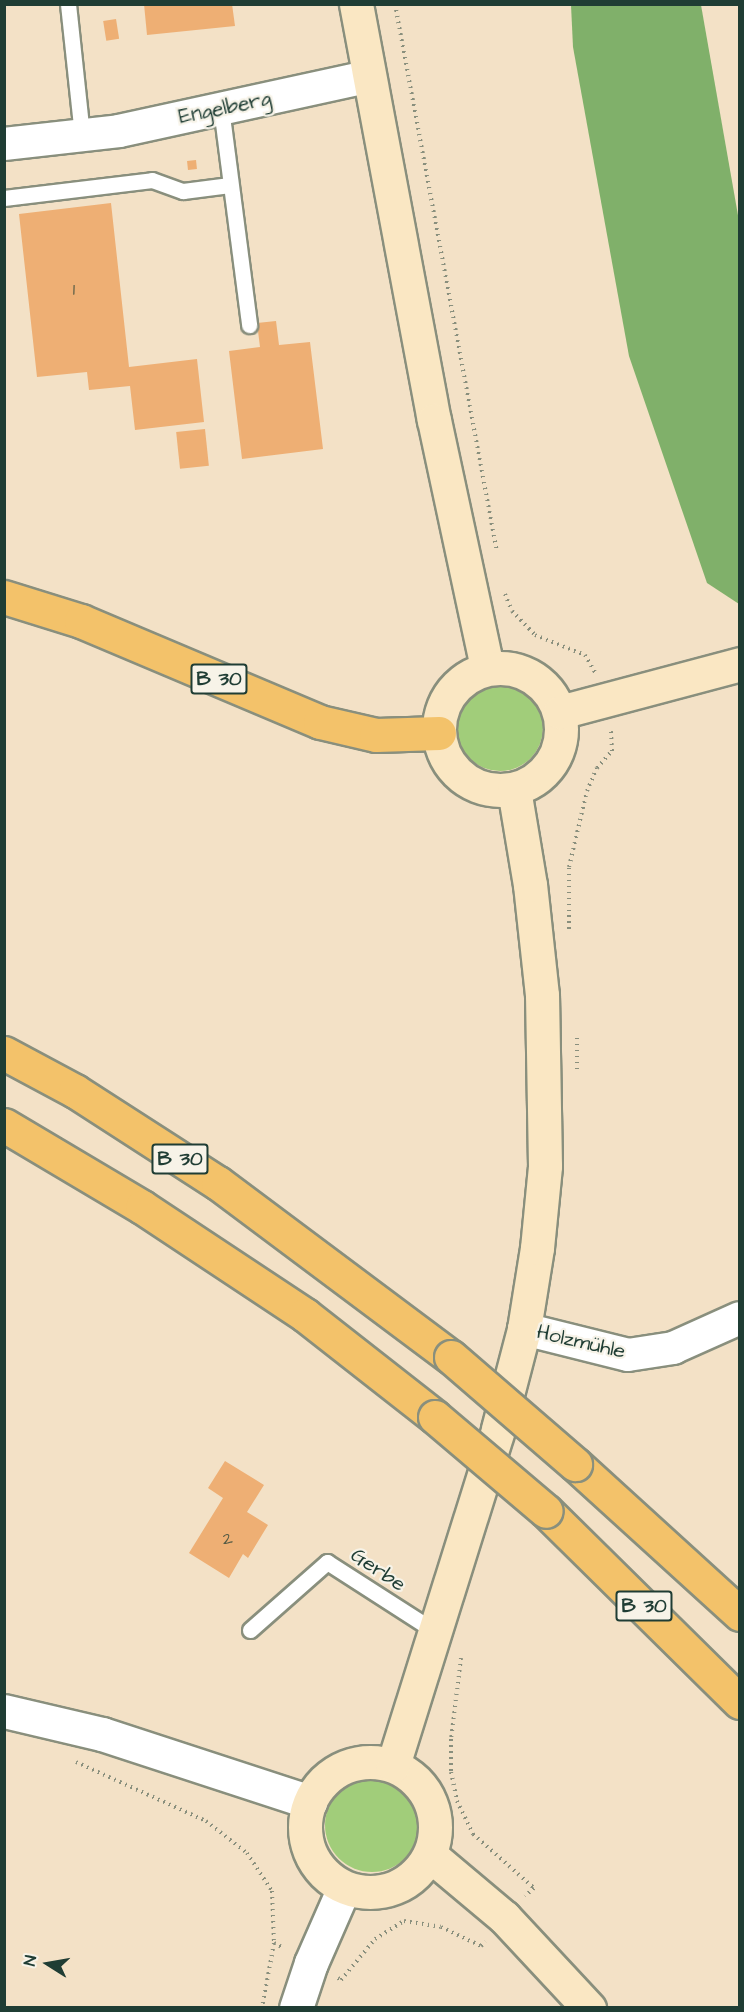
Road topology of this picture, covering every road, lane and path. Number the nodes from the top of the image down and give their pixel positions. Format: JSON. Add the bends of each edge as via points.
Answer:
{"nodes":[{"id":1,"x":68,"y":4,"type":"edge"},
{"id":2,"x":356,"y":4,"type":"edge"},
{"id":3,"x":395,"y":4,"type":"edge"},
{"id":4,"x":367,"y":76,"type":"junction"},
{"id":5,"x":221,"y":108,"type":"junction"},
{"id":6,"x":82,"y":136,"type":"junction"},
{"id":7,"x":4,"y":144,"type":"edge"},
{"id":8,"x":230,"y":185,"type":"junction"},
{"id":9,"x":4,"y":198,"type":"edge"},
{"id":10,"x":249,"y":325,"type":"dead end"},
{"id":11,"x":498,"y":558,"type":"dead end"},
{"id":12,"x":504,"y":592,"type":"dead end"},
{"id":13,"x":4,"y":597,"type":"edge"},
{"id":14,"x":740,"y":664,"type":"edge"},
{"id":15,"x":487,"y":668,"type":"junction"},
{"id":16,"x":602,"y":701,"type":"junction"},
{"id":17,"x":560,"y":712,"type":"junction"},
{"id":18,"x":439,"y":733,"type":"junction"},
{"id":19,"x":514,"y":789,"type":"junction"},
{"id":20,"x":569,"y":932,"type":"dead end"},
{"id":21,"x":576,"y":1029,"type":"dead end"},
{"id":22,"x":4,"y":1053,"type":"edge"},
{"id":23,"x":577,"y":1075,"type":"dead end"},
{"id":24,"x":4,"y":1125,"type":"edge"},
{"id":25,"x":740,"y":1318,"type":"edge"},
{"id":26,"x":524,"y":1329,"type":"junction"},
{"id":27,"x":740,"y":1614,"type":"edge"},
{"id":28,"x":250,"y":1630,"type":"dead end"},
{"id":29,"x":433,"y":1630,"type":"junction"},
{"id":30,"x":462,"y":1653,"type":"dead end"},
{"id":31,"x":740,"y":1702,"type":"edge"},
{"id":32,"x":4,"y":1711,"type":"edge"},
{"id":33,"x":72,"y":1761,"type":"dead end"},
{"id":34,"x":393,"y":1766,"type":"junction"},
{"id":35,"x":310,"y":1802,"type":"junction"},
{"id":36,"x":430,"y":1856,"type":"junction"},
{"id":37,"x":344,"y":1888,"type":"junction"},
{"id":38,"x":504,"y":1917,"type":"junction"},
{"id":39,"x":342,"y":1980,"type":"dead end"},
{"id":40,"x":262,"y":2007,"type":"edge"},
{"id":41,"x":296,"y":2007,"type":"edge"},
{"id":42,"x":589,"y":2007,"type":"edge"}],
"edges":[{"from":1,"to":6,"type":"lane"},
{"from":2,"to":4,"type":"main road"},
{"from":3,"to":11,"type":"path"},
{"from":4,"to":5,"type":"street","name":"Engelberg"},
{"from":4,"to":15,"type":"main road"},
{"from":5,"to":6,"type":"street","name":"Engelberg"},
{"from":5,"to":8,"type":"lane"},
{"from":6,"to":7,"type":"street","name":"Engelberg"},
{"from":8,"to":9,"type":"lane","via":[[183,192],[152,180]]},
{"from":8,"to":10,"type":"lane"},
{"from":12,"to":16,"type":"path","via":[[512,611],[536,635],[585,655],[595,670]]},
{"from":13,"to":18,"type":"highway","number":"B 30","via":[[81,621],[320,722],[376,735]]},
{"from":14,"to":16,"type":"main road"},
{"from":15,"to":17,"type":"main road","via":[[524,671],[552,694]]},
{"from":15,"to":18,"type":"main road","via":[[471,674],[446,699]]},
{"from":16,"to":17,"type":"main road"},
{"from":16,"to":20,"type":"path","via":[[614,739],[612,751],[597,768],[587,791],[569,867]]},
{"from":17,"to":19,"type":"main road","via":[[562,731],[548,768],[533,781]]},
{"from":18,"to":19,"type":"main road","via":[[444,754],[464,778],[493,790]]},
{"from":19,"to":26,"type":"main road","via":[[532,896],[545,1079],[545,1166]]},
{"from":21,"to":23,"type":"path"},
{"from":22,"to":27,"type":"highway","number":"B 30","bridge":true,"via":[[75,1091],[218,1183],[451,1357]]},
{"from":24,"to":31,"type":"highway","number":"B 30","bridge":true,"via":[[142,1207],[305,1315],[546,1511]]},
{"from":25,"to":26,"type":"street","name":"Holzmühle","via":[[672,1348],[628,1355]]},
{"from":26,"to":29,"type":"main road","via":[[498,1430]]},
{"from":28,"to":29,"type":"lane","name":"Gerbe","via":[[327,1562]]},
{"from":29,"to":34,"type":"main road"},
{"from":30,"to":38,"type":"path","via":[[451,1739],[451,1772],[458,1802],[474,1834],[534,1888]]},
{"from":32,"to":35,"type":"street","via":[[102,1734]]},
{"from":33,"to":40,"type":"path","via":[[206,1821],[247,1853],[272,1891],[274,1943]]},
{"from":34,"to":35,"type":"main road","via":[[374,1761],[354,1763],[335,1772]]},
{"from":34,"to":36,"type":"main road","via":[[412,1776],[426,1792],[436,1834]]},
{"from":35,"to":37,"type":"main road","via":[[306,1842],[327,1877]]},
{"from":36,"to":37,"type":"main road","via":[[403,1885],[374,1893]]},
{"from":36,"to":38,"type":"main road"},
{"from":37,"to":41,"type":"street","via":[[310,1963]]},
{"from":38,"to":39,"type":"path","via":[[481,1946],[441,1927],[404,1921],[375,1939]]},
{"from":38,"to":42,"type":"main road"}]}
